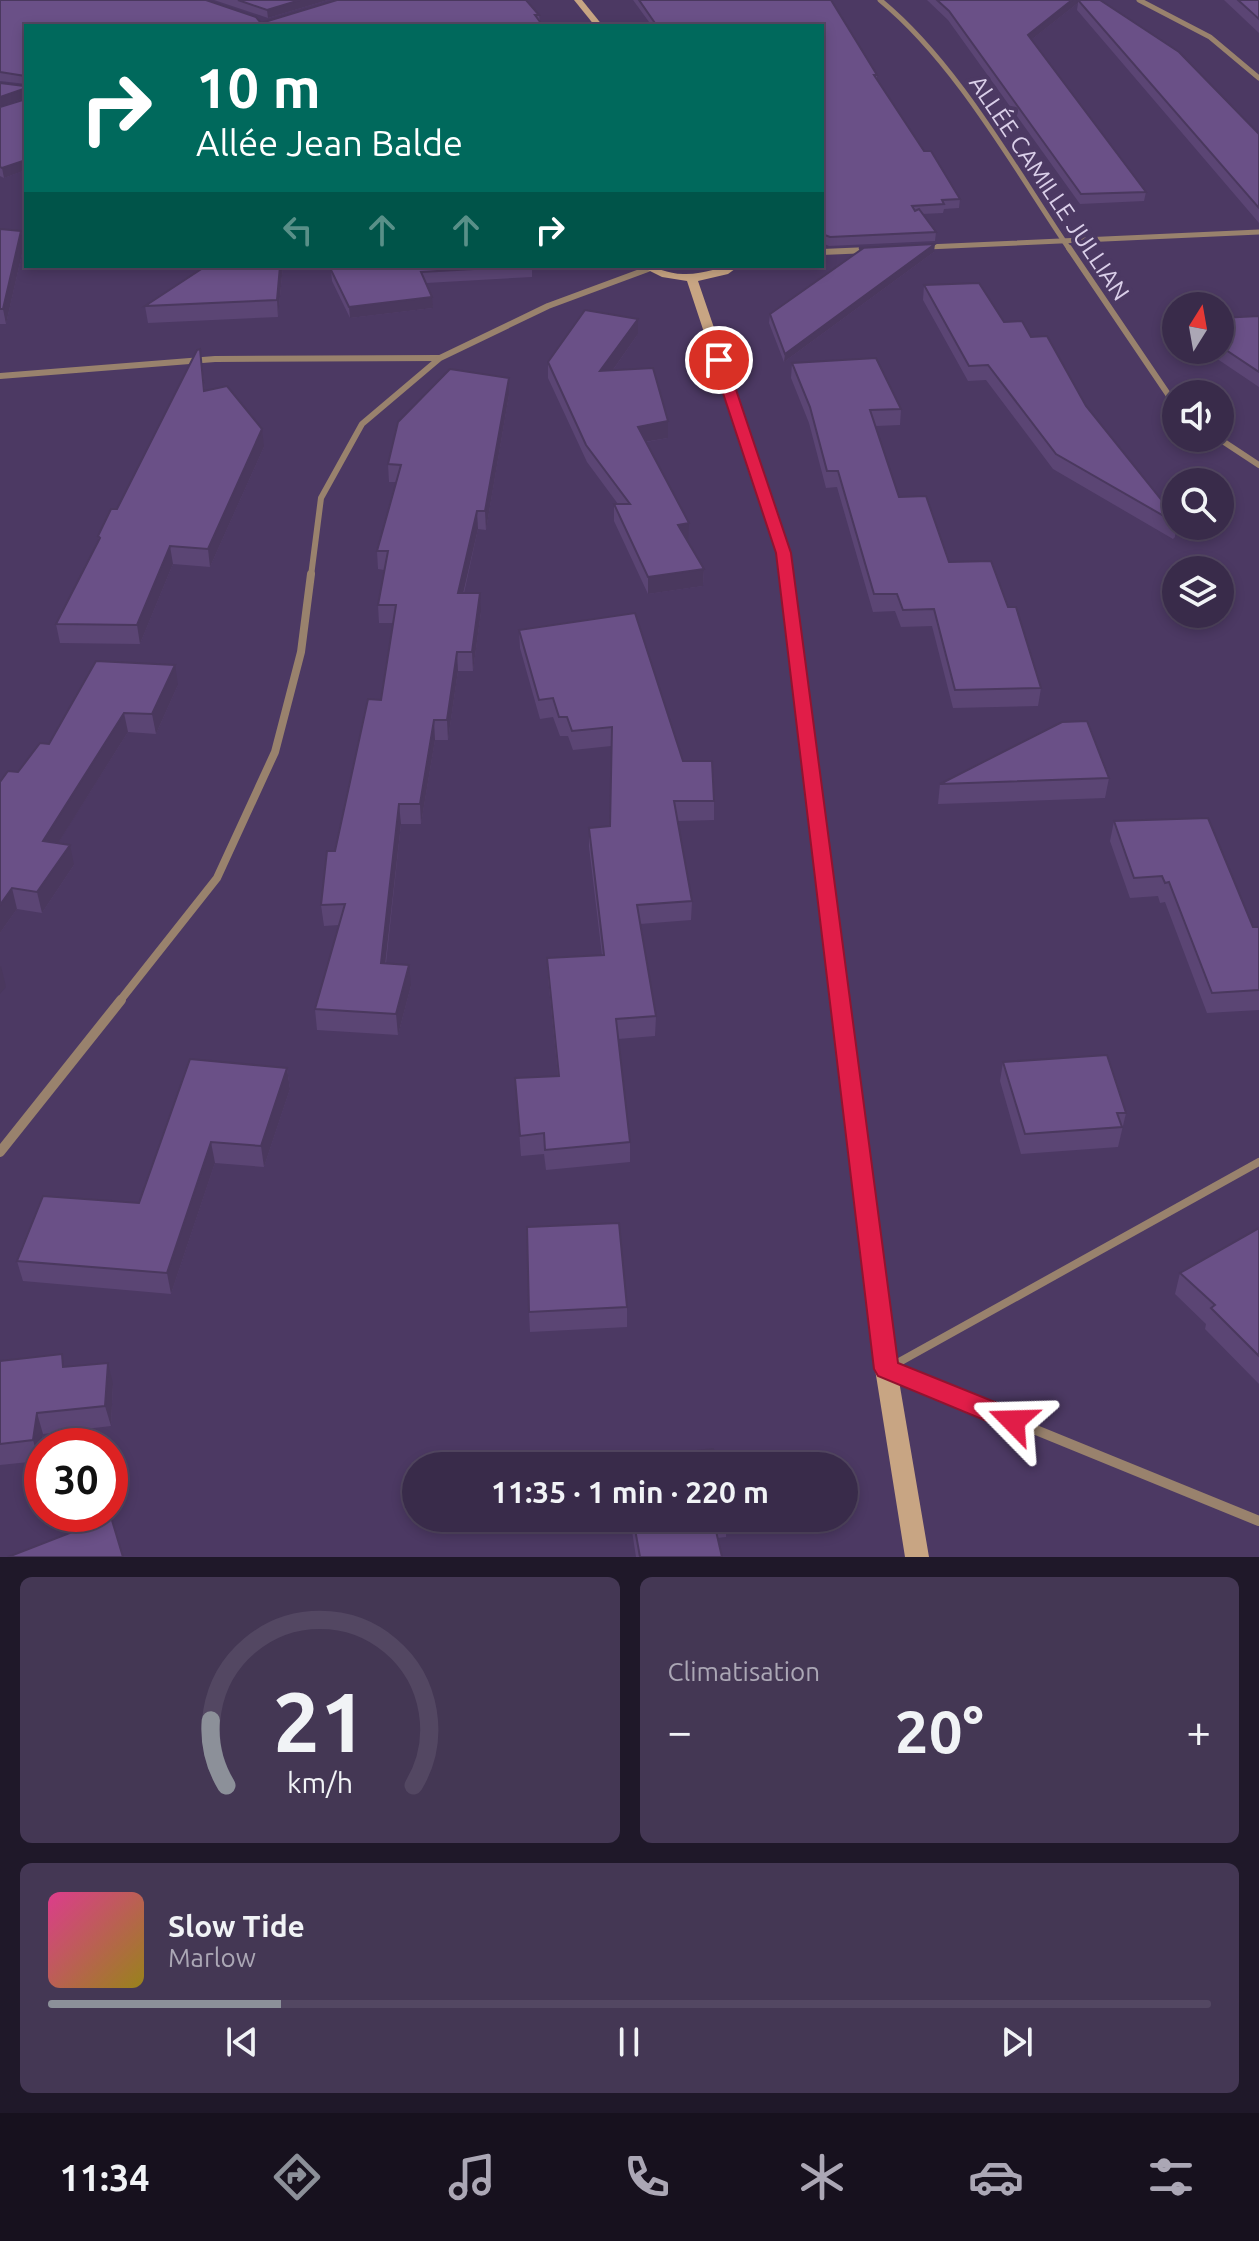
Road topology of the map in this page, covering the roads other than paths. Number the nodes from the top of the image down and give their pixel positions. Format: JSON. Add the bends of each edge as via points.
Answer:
{"nodes":[{"id":1,"x":578,"y":0,"type":"edge"},
{"id":2,"x":880,"y":0,"type":"edge"},
{"id":3,"x":1139,"y":0,"type":"edge"},
{"id":4,"x":597,"y":24,"type":"edge"},
{"id":5,"x":1259,"y":78,"type":"edge"},
{"id":6,"x":1259,"y":232,"type":"edge"},
{"id":7,"x":1064,"y":241,"type":"junction"},
{"id":8,"x":913,"y":248,"type":"edge"},
{"id":9,"x":882,"y":249,"type":"edge"},
{"id":10,"x":824,"y":252,"type":"edge"},
{"id":11,"x":643,"y":268,"type":"edge"},
{"id":12,"x":650,"y":268,"type":"edge"},
{"id":13,"x":730,"y":268,"type":"edge"},
{"id":14,"x":691,"y":277,"type":"junction"},
{"id":15,"x":440,"y":358,"type":"junction"},
{"id":16,"x":0,"y":376,"type":"edge"},
{"id":17,"x":1162,"y":385,"type":"edge"},
{"id":18,"x":1234,"y":450,"type":"edge"},
{"id":19,"x":1259,"y":465,"type":"edge"},
{"id":20,"x":0,"y":1152,"type":"edge"},
{"id":21,"x":1259,"y":1162,"type":"edge"},
{"id":22,"x":886,"y":1369,"type":"junction"},
{"id":23,"x":1259,"y":1521,"type":"edge"},
{"id":24,"x":917,"y":1557,"type":"edge"}],
"edges":[{"from":1,"to":4,"type":"street"},
{"from":2,"to":7,"type":"street","name":"ALLÉE CAMILLE JULLIAN","via":[[955,81]]},
{"from":3,"to":5,"type":"street","via":[[1210,37]]},
{"from":6,"to":7,"type":"street"},
{"from":7,"to":8,"type":"street"},
{"from":7,"to":17,"type":"street","name":"ALLÉE CAMILLE JULLIAN"},
{"from":9,"to":10,"type":"street"},
{"from":11,"to":15,"type":"street"},
{"from":12,"to":14,"type":"street"},
{"from":13,"to":14,"type":"street"},
{"from":14,"to":22,"type":"street","via":[[784,553]]},
{"from":15,"to":16,"type":"street","via":[[215,359]]},
{"from":15,"to":20,"type":"street","via":[[362,424],[321,498],[301,652],[275,752],[217,878]]},
{"from":18,"to":19,"type":"street"},
{"from":21,"to":22,"type":"lane"},
{"from":22,"to":23,"type":"street"},
{"from":22,"to":24,"type":"street"}]}
